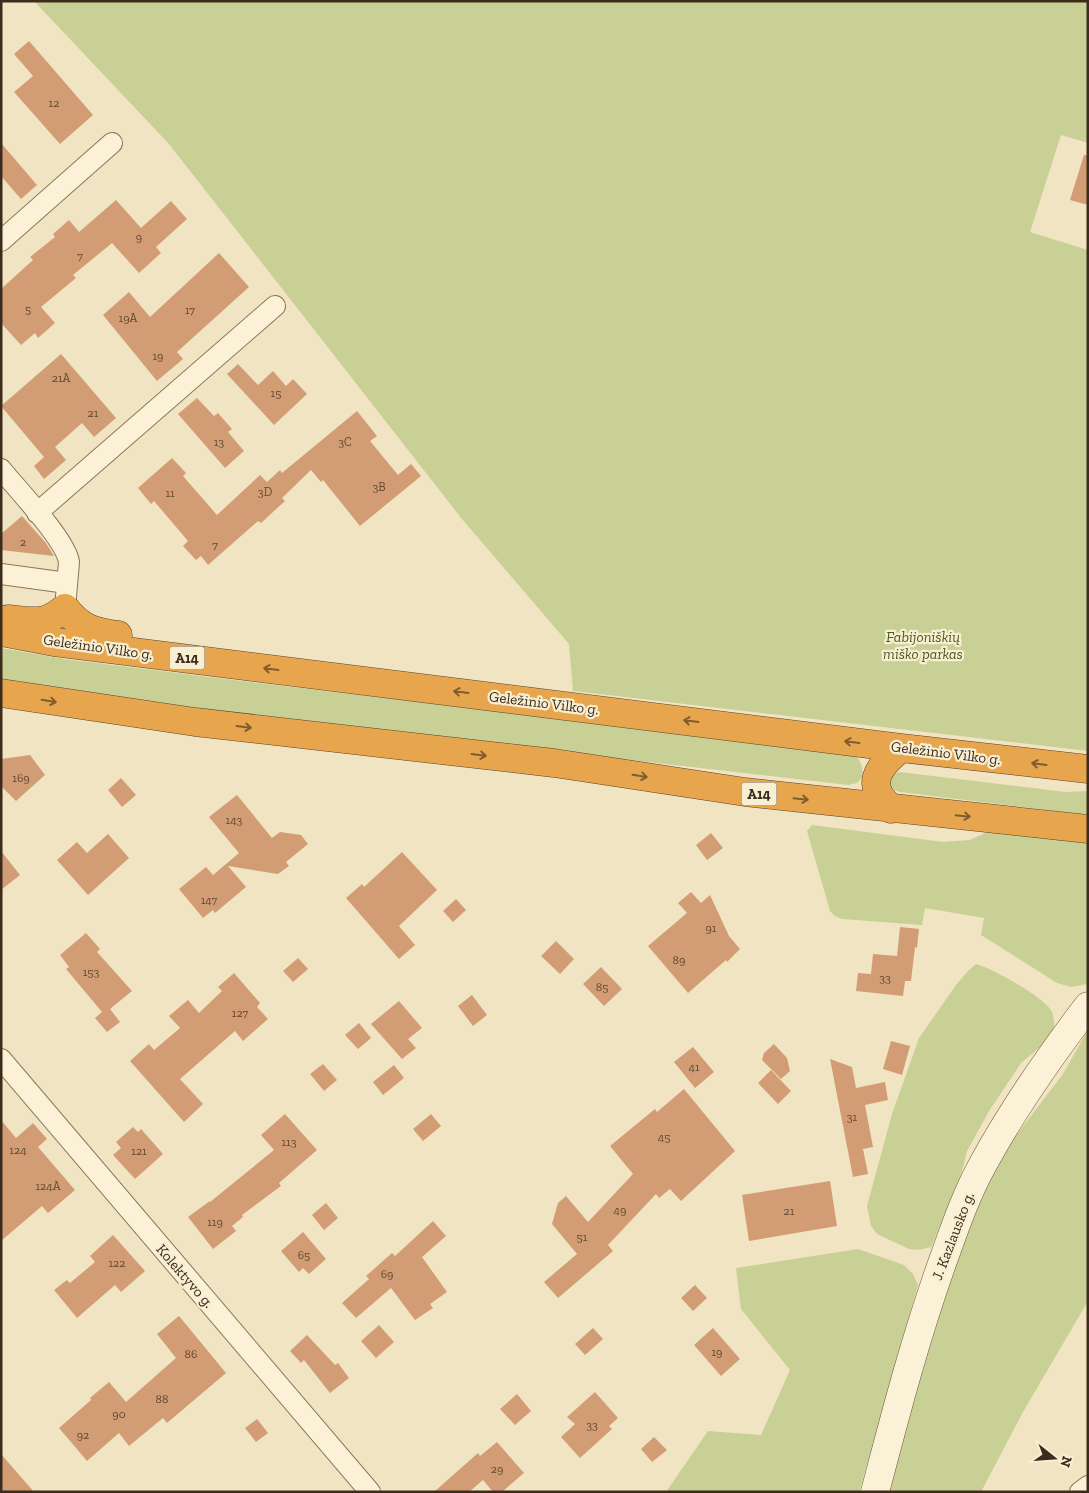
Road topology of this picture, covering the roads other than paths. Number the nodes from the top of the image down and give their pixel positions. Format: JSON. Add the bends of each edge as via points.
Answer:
{"nodes":[{"id":1,"x":112,"y":143,"type":"dead end"},
{"id":2,"x":1,"y":241,"type":"edge"},
{"id":3,"x":275,"y":306,"type":"dead end"},
{"id":4,"x":1,"y":469,"type":"edge"},
{"id":5,"x":37,"y":512,"type":"junction"},
{"id":6,"x":1,"y":574,"type":"edge"},
{"id":7,"x":66,"y":595,"type":"junction"},
{"id":8,"x":1,"y":618,"type":"edge"},
{"id":9,"x":1,"y":632,"type":"edge"},
{"id":10,"x":214,"y":662,"type":"junction"},
{"id":11,"x":1,"y":693,"type":"edge"},
{"id":12,"x":901,"y":748,"type":"junction"},
{"id":13,"x":1088,"y":769,"type":"edge"},
{"id":14,"x":891,"y":809,"type":"junction"},
{"id":15,"x":1088,"y":829,"type":"edge"},
{"id":16,"x":1088,"y":1006,"type":"edge"},
{"id":17,"x":1,"y":1059,"type":"edge"},
{"id":18,"x":1088,"y":1486,"type":"edge"},
{"id":19,"x":370,"y":1492,"type":"edge"},
{"id":20,"x":875,"y":1492,"type":"edge"},
{"id":21,"x":1080,"y":1492,"type":"edge"}],
"edges":[{"from":1,"to":2,"type":"street"},
{"from":3,"to":5,"type":"street"},
{"from":4,"to":5,"type":"street"},
{"from":5,"to":7,"type":"street","via":[[68,555]]},
{"from":6,"to":7,"type":"street"},
{"from":7,"to":8,"type":"highway","via":[[54,618],[40,622]]},
{"from":7,"to":10,"type":"highway","via":[[73,619],[84,627],[165,642]]},
{"from":9,"to":10,"type":"highway","name":"Geležinio Vilko g.","number":"A14","via":[[54,642]]},
{"from":12,"to":10,"type":"highway","name":"Geležinio Vilko g.","number":"A14","one_way":true},
{"from":11,"to":14,"type":"highway","number":"A14","one_way":true,"via":[[195,722],[554,763],[745,792]]},
{"from":13,"to":12,"type":"highway","name":"Geležinio Vilko g.","number":"A14","one_way":true},
{"from":12,"to":14,"type":"highway","via":[[883,763],[877,779],[878,792]]},
{"from":14,"to":15,"type":"highway","number":"A14","one_way":true},
{"from":16,"to":20,"type":"street","name":"J. Kazlausko g.","via":[[1004,1130],[983,1164],[963,1207],[922,1322]]},
{"from":17,"to":19,"type":"street","name":"Kolektyvo g."},
{"from":18,"to":21,"type":"street"}]}
